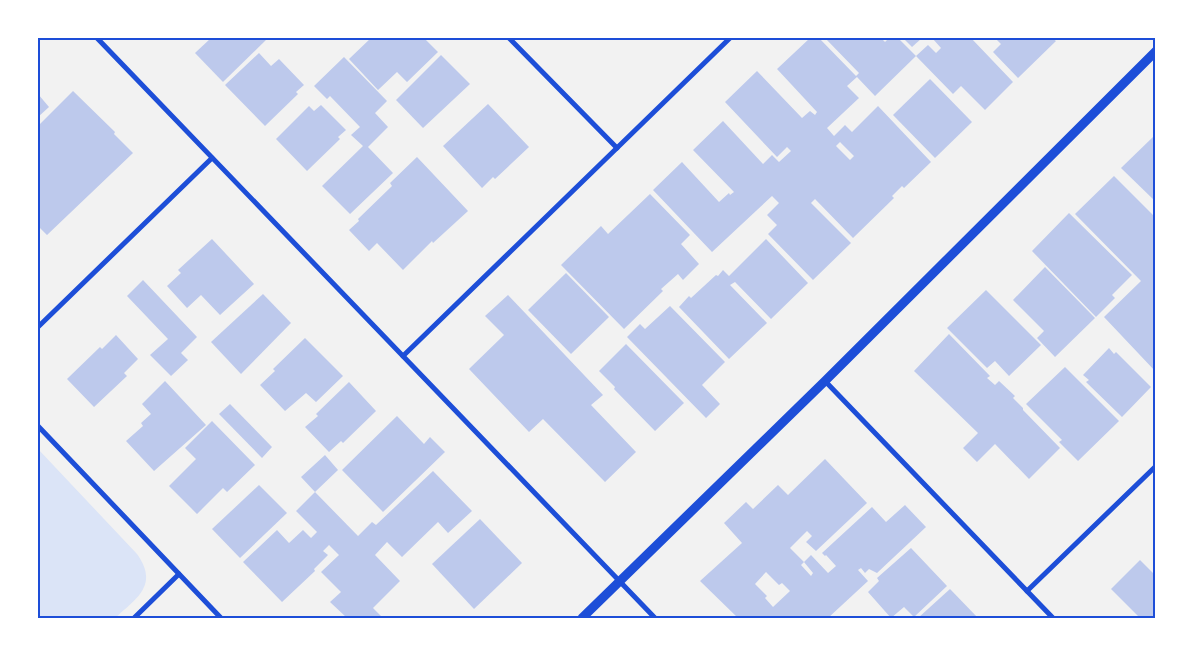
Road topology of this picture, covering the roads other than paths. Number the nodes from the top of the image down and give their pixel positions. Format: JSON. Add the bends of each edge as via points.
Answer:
{"nodes":[{"id":1,"x":97,"y":38,"type":"edge"},
{"id":2,"x":509,"y":38,"type":"edge"},
{"id":3,"x":730,"y":38,"type":"edge"},
{"id":4,"x":1156,"y":51,"type":"edge"},
{"id":5,"x":617,"y":148,"type":"junction"},
{"id":6,"x":212,"y":158,"type":"junction"},
{"id":7,"x":38,"y":327,"type":"edge"},
{"id":8,"x":403,"y":356,"type":"junction"},
{"id":9,"x":825,"y":381,"type":"junction"},
{"id":10,"x":38,"y":426,"type":"edge"},
{"id":11,"x":1156,"y":466,"type":"edge"},
{"id":12,"x":179,"y":574,"type":"junction"},
{"id":13,"x":620,"y":582,"type":"junction"},
{"id":14,"x":1027,"y":591,"type":"junction"},
{"id":15,"x":134,"y":618,"type":"edge"},
{"id":16,"x":221,"y":618,"type":"edge"},
{"id":17,"x":582,"y":618,"type":"edge"},
{"id":18,"x":655,"y":618,"type":"edge"},
{"id":19,"x":1053,"y":618,"type":"edge"}],
"edges":[{"from":1,"to":6,"type":"street"},
{"from":2,"to":5,"type":"street"},
{"from":3,"to":5,"type":"street"},
{"from":4,"to":9,"type":"street"},
{"from":5,"to":8,"type":"street"},
{"from":6,"to":7,"type":"street"},
{"from":6,"to":8,"type":"street"},
{"from":8,"to":13,"type":"street"},
{"from":9,"to":13,"type":"street"},
{"from":9,"to":14,"type":"street"},
{"from":10,"to":12,"type":"street"},
{"from":11,"to":14,"type":"street"},
{"from":12,"to":15,"type":"street"},
{"from":12,"to":16,"type":"street"},
{"from":13,"to":17,"type":"street"},
{"from":13,"to":18,"type":"street"},
{"from":14,"to":19,"type":"street"}]}
